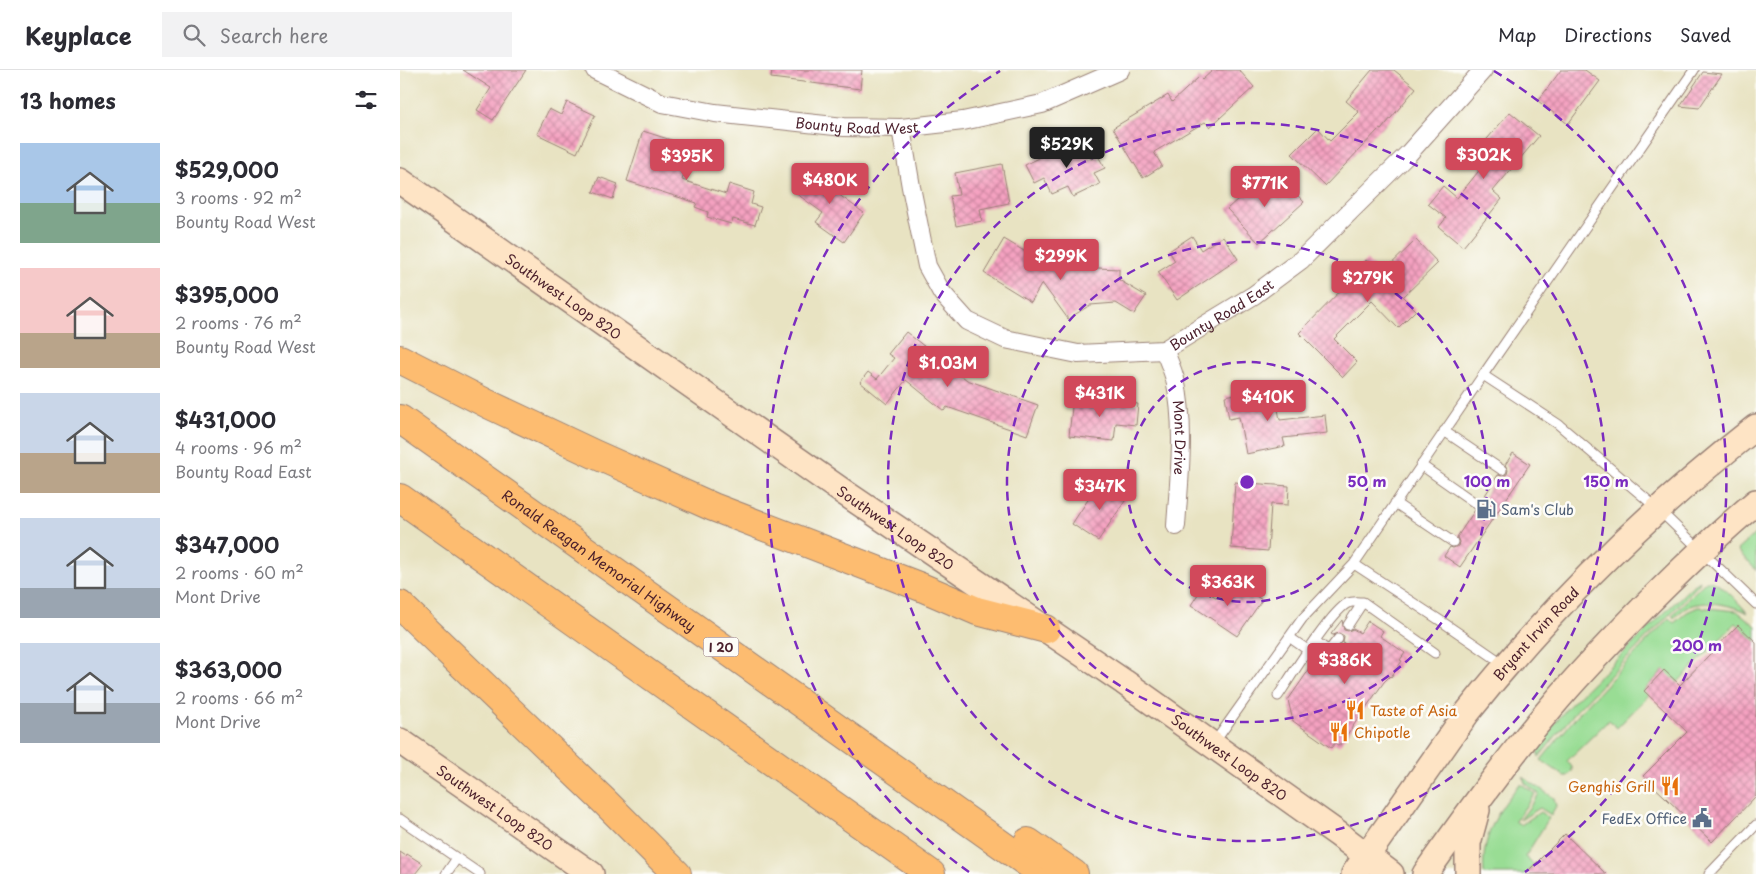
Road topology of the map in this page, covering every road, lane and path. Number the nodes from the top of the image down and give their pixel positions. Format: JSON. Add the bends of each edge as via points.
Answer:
{"nodes":[{"id":1,"x":595,"y":70,"type":"edge"},
{"id":2,"x":1120,"y":70,"type":"edge"},
{"id":3,"x":1483,"y":70,"type":"edge"},
{"id":4,"x":1694,"y":70,"type":"edge"},
{"id":5,"x":627,"y":77,"type":"edge"},
{"id":6,"x":902,"y":128,"type":"junction"},
{"id":7,"x":400,"y":182,"type":"edge"},
{"id":8,"x":1164,"y":350,"type":"junction"},
{"id":9,"x":400,"y":359,"type":"edge"},
{"id":10,"x":1483,"y":375,"type":"junction"},
{"id":11,"x":400,"y":419,"type":"edge"},
{"id":12,"x":1756,"y":427,"type":"edge"},
{"id":13,"x":1444,"y":431,"type":"junction"},
{"id":14,"x":1421,"y":465,"type":"junction"},
{"id":15,"x":1502,"y":470,"type":"dead end"},
{"id":16,"x":400,"y":498,"type":"edge"},
{"id":17,"x":1756,"y":502,"type":"edge"},
{"id":18,"x":1395,"y":503,"type":"junction"},
{"id":19,"x":1478,"y":505,"type":"dead end"},
{"id":20,"x":1658,"y":509,"type":"junction"},
{"id":21,"x":1176,"y":526,"type":"dead end"},
{"id":22,"x":1453,"y":542,"type":"dead end"},
{"id":23,"x":1701,"y":550,"type":"junction"},
{"id":24,"x":1354,"y":564,"type":"junction"},
{"id":25,"x":1363,"y":602,"type":"junction"},
{"id":26,"x":1756,"y":604,"type":"edge"},
{"id":27,"x":400,"y":605,"type":"edge"},
{"id":28,"x":1348,"y":625,"type":"dead end"},
{"id":29,"x":1046,"y":629,"type":"junction"},
{"id":30,"x":1289,"y":637,"type":"junction"},
{"id":31,"x":1338,"y":639,"type":"dead end"},
{"id":32,"x":1315,"y":642,"type":"junction"},
{"id":33,"x":1309,"y":651,"type":"junction"},
{"id":34,"x":1435,"y":653,"type":"dead end"},
{"id":35,"x":1506,"y":666,"type":"junction"},
{"id":36,"x":791,"y":696,"type":"junction"},
{"id":37,"x":1278,"y":696,"type":"dead end"},
{"id":38,"x":1213,"y":744,"type":"junction"},
{"id":39,"x":406,"y":748,"type":"edge"},
{"id":40,"x":1482,"y":794,"type":"junction"},
{"id":41,"x":400,"y":819,"type":"edge"},
{"id":42,"x":1756,"y":825,"type":"edge"},
{"id":43,"x":457,"y":858,"type":"junction"},
{"id":44,"x":1360,"y":864,"type":"edge"},
{"id":45,"x":446,"y":874,"type":"edge"},
{"id":46,"x":480,"y":874,"type":"edge"},
{"id":47,"x":591,"y":874,"type":"edge"},
{"id":48,"x":677,"y":874,"type":"edge"},
{"id":49,"x":931,"y":874,"type":"edge"},
{"id":50,"x":1043,"y":874,"type":"edge"},
{"id":51,"x":1074,"y":874,"type":"edge"},
{"id":52,"x":1392,"y":874,"type":"edge"},
{"id":53,"x":1425,"y":874,"type":"edge"},
{"id":54,"x":1468,"y":874,"type":"edge"},
{"id":55,"x":1709,"y":874,"type":"edge"}],
"edges":[{"from":1,"to":5,"type":"street","name":"Bounty Road West"},
{"from":2,"to":6,"type":"street","name":"Bounty Road West","via":[[1042,104]]},
{"from":3,"to":8,"type":"street","name":"Bounty Road East","via":[[1408,153],[1301,260],[1254,295]]},
{"from":4,"to":10,"type":"lane"},
{"from":5,"to":6,"type":"street","name":"Bounty Road West","via":[[662,103],[715,113],[844,127]]},
{"from":6,"to":8,"type":"street","name":"Bounty Road East","via":[[910,187],[927,266],[942,293],[967,321],[1005,339],[1078,354]]},
{"from":7,"to":29,"type":"main road","name":"Southwest Loop 820","via":[[842,491]]},
{"from":8,"to":21,"type":"street","name":"Mont Drive","via":[[1175,378],[1180,409],[1181,462]]},
{"from":9,"to":29,"type":"highway","via":[[585,450],[713,507],[977,611]]},
{"from":10,"to":13,"type":"lane"},
{"from":10,"to":20,"type":"lane","via":[[1558,424]]},
{"from":11,"to":36,"type":"highway","name":"Ronald Reagan Memorial Highway","number":"I 20"},
{"from":12,"to":20,"type":"main road","name":"Bryant Irvin Road"},
{"from":13,"to":14,"type":"lane"},
{"from":13,"to":15,"type":"lane"},
{"from":14,"to":18,"type":"lane"},
{"from":14,"to":19,"type":"lane"},
{"from":16,"to":49,"type":"highway"},
{"from":17,"to":23,"type":"main road"},
{"from":18,"to":22,"type":"lane"},
{"from":18,"to":24,"type":"lane"},
{"from":20,"to":23,"type":"lane"},
{"from":20,"to":35,"type":"main road","name":"Bryant Irvin Road","via":[[1603,560]]},
{"from":23,"to":26,"type":"lane"},
{"from":23,"to":40,"type":"main road","via":[[1553,704]]},
{"from":24,"to":30,"type":"lane"},
{"from":24,"to":35,"type":"lane"},
{"from":25,"to":28,"type":"lane"},
{"from":25,"to":32,"type":"lane","via":[[1346,604]]},
{"from":25,"to":34,"type":"lane"},
{"from":27,"to":48,"type":"highway"},
{"from":29,"to":38,"type":"main road","name":"Southwest Loop 820"},
{"from":30,"to":33,"type":"lane"},
{"from":30,"to":38,"type":"lane"},
{"from":31,"to":32,"type":"lane","via":[[1326,649]]},
{"from":32,"to":33,"type":"lane"},
{"from":33,"to":37,"type":"lane"},
{"from":35,"to":44,"type":"main road","name":"Bryant Irvin Road","via":[[1462,720]]},
{"from":36,"to":50,"type":"highway","name":"Ronald Reagan Memorial Highway","number":"I 20"},
{"from":36,"to":51,"type":"highway","via":[[825,699]]},
{"from":38,"to":44,"type":"main road","name":"Southwest Loop 820"},
{"from":39,"to":47,"type":"main road","name":"Southwest Loop 820"},
{"from":40,"to":53,"type":"main road"},
{"from":40,"to":54,"type":"main road","via":[[1468,844]]},
{"from":41,"to":43,"type":"lane"},
{"from":42,"to":55,"type":"lane"},
{"from":43,"to":45,"type":"lane"},
{"from":43,"to":46,"type":"lane"},
{"from":44,"to":52,"type":"main road","name":"Southwest Loop 820"}]}
